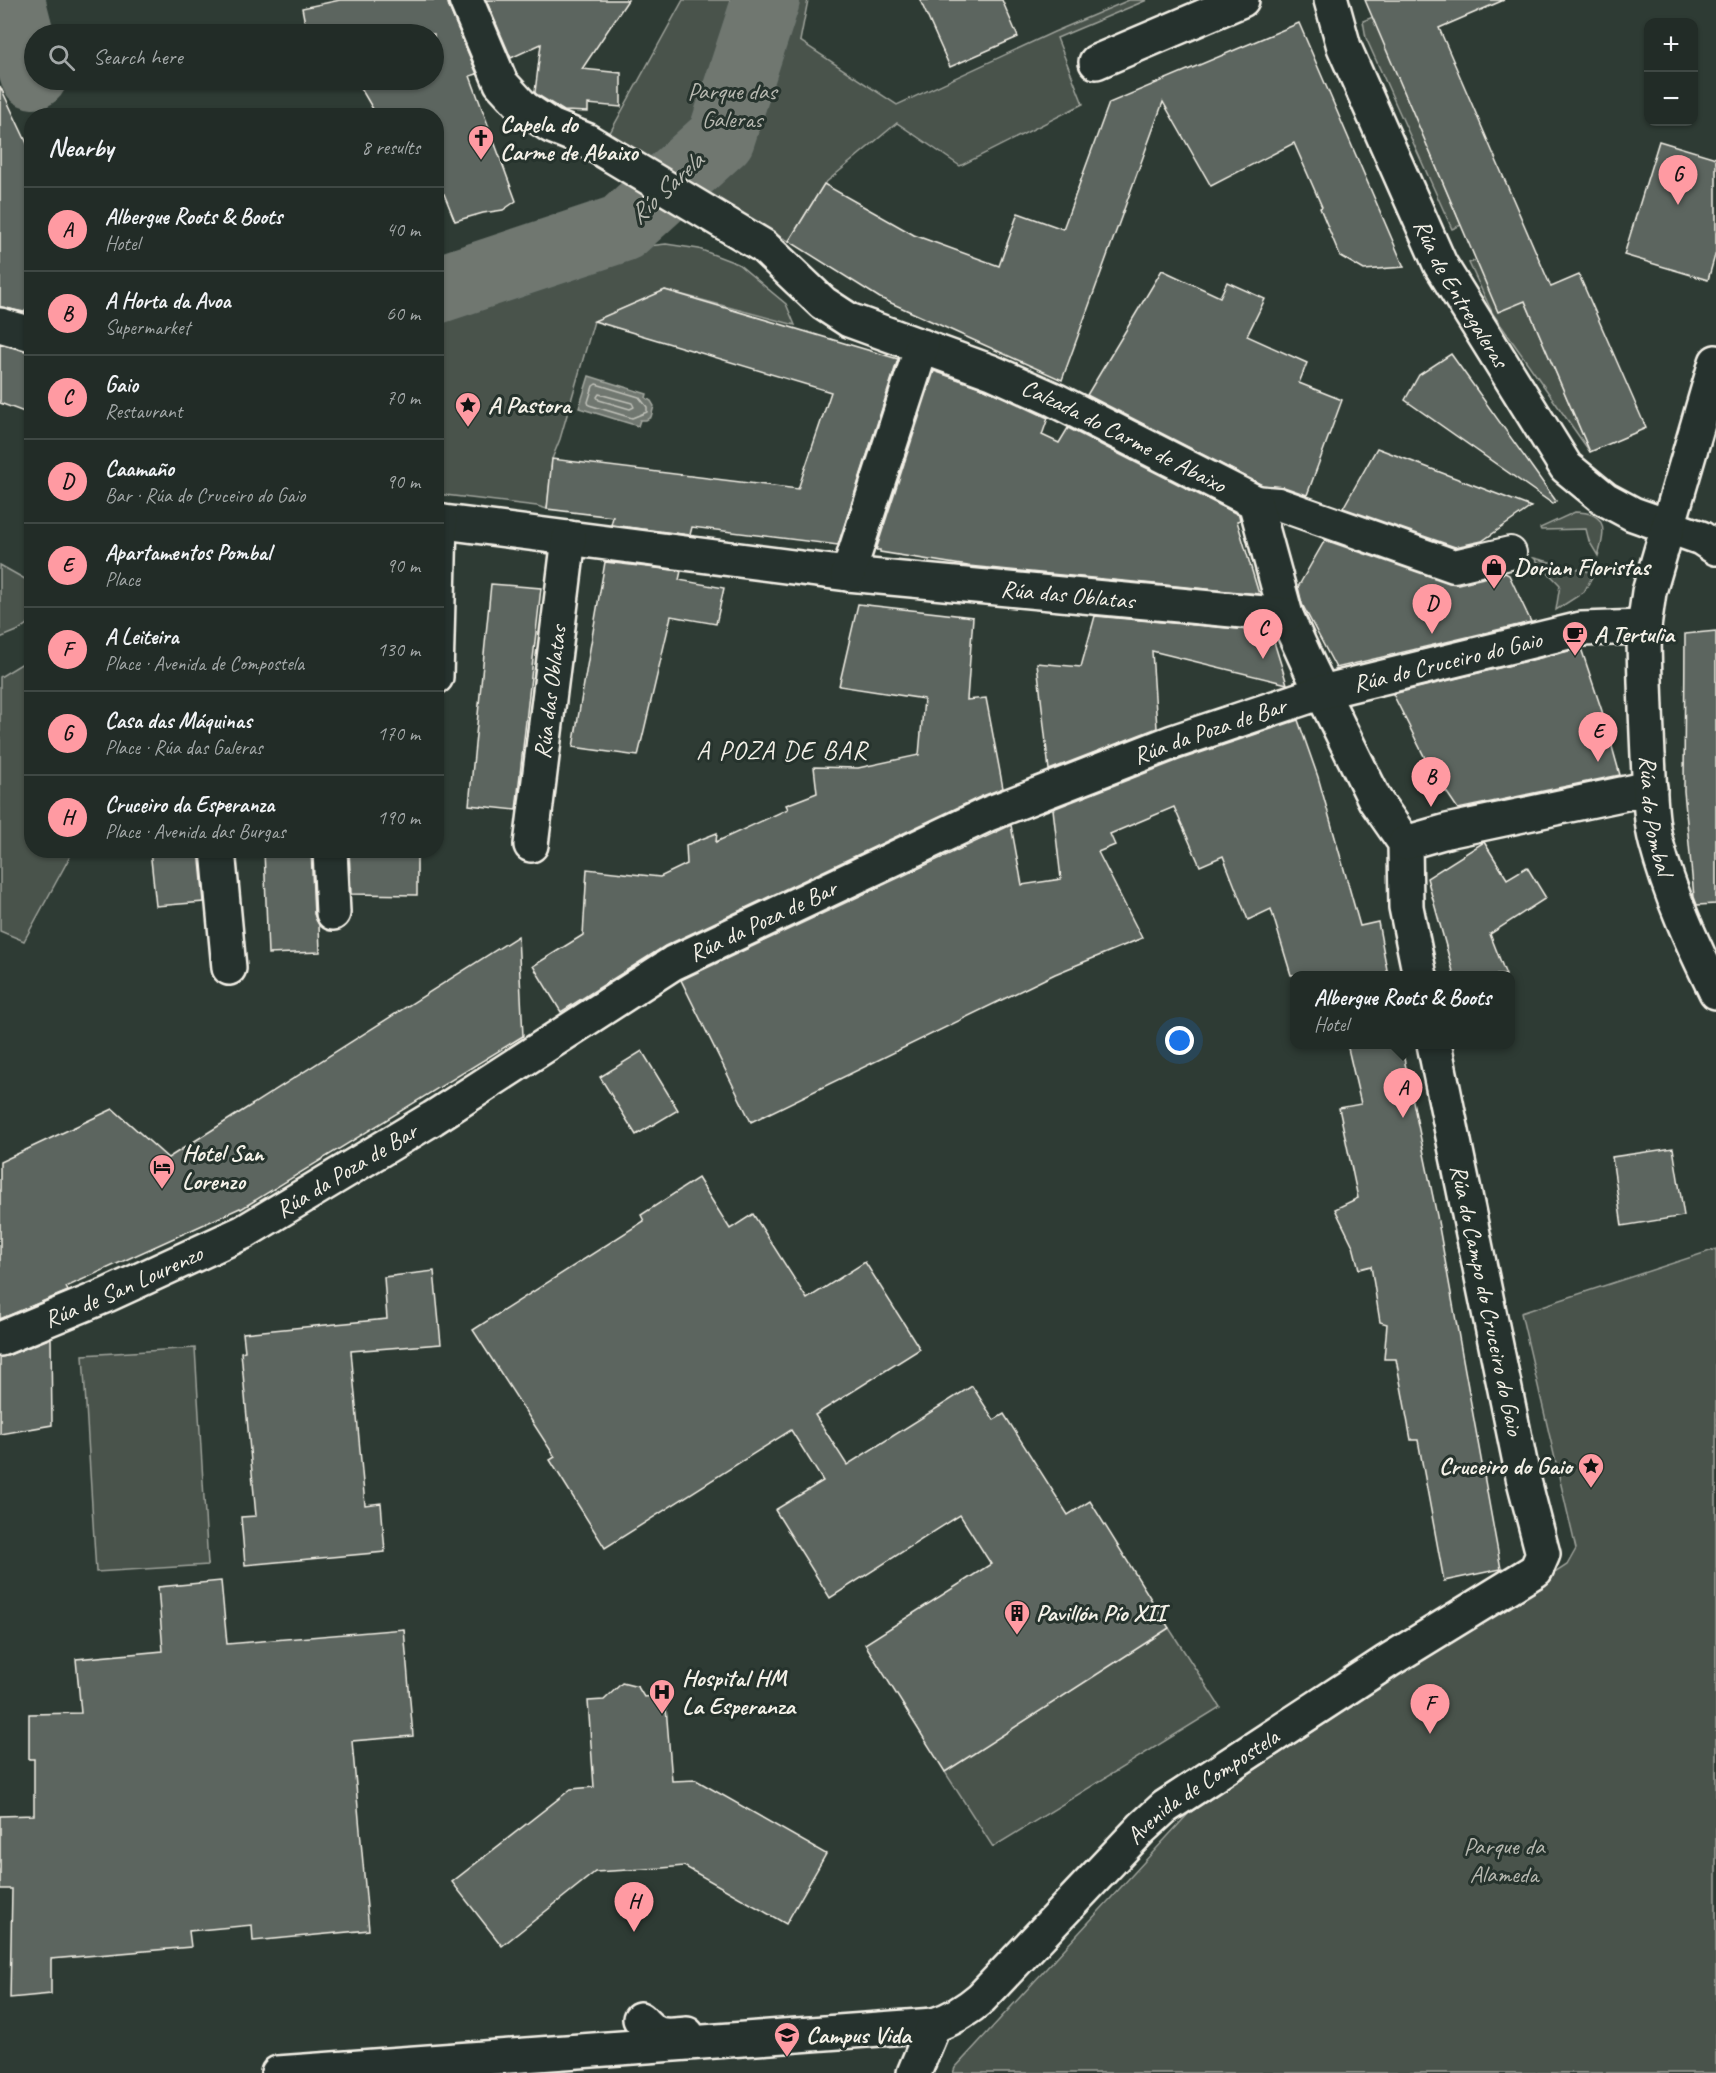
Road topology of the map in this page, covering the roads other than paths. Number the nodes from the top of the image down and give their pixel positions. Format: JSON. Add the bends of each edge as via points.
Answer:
{"nodes":[{"id":1,"x":466,"y":0,"type":"edge"},
{"id":2,"x":1242,"y":0,"type":"edge"},
{"id":3,"x":1331,"y":0,"type":"edge"},
{"id":4,"x":1096,"y":62,"type":"dead end"},
{"id":5,"x":0,"y":325,"type":"edge"},
{"id":6,"x":24,"y":332,"type":"edge"},
{"id":7,"x":922,"y":346,"type":"junction"},
{"id":8,"x":1716,"y":362,"type":"edge"},
{"id":9,"x":1255,"y":502,"type":"junction"},
{"id":10,"x":444,"y":522,"type":"edge"},
{"id":11,"x":1668,"y":525,"type":"junction"},
{"id":12,"x":569,"y":538,"type":"junction"},
{"id":13,"x":1708,"y":543,"type":"edge"},
{"id":14,"x":1510,"y":553,"type":"dead end"},
{"id":15,"x":848,"y":574,"type":"junction"},
{"id":16,"x":1286,"y":615,"type":"junction"},
{"id":17,"x":1644,"y":627,"type":"junction"},
{"id":18,"x":1322,"y":692,"type":"junction"},
{"id":19,"x":1650,"y":788,"type":"junction"},
{"id":20,"x":1405,"y":843,"type":"junction"},
{"id":21,"x":531,"y":845,"type":"dead end"},
{"id":22,"x":219,"y":858,"type":"edge"},
{"id":23,"x":330,"y":858,"type":"edge"},
{"id":24,"x":333,"y":913,"type":"dead end"},
{"id":25,"x":229,"y":968,"type":"dead end"},
{"id":26,"x":1419,"y":971,"type":"edge"},
{"id":27,"x":1716,"y":992,"type":"edge"},
{"id":28,"x":1435,"y":1049,"type":"edge"},
{"id":29,"x":244,"y":1232,"type":"joint"},
{"id":30,"x":0,"y":1339,"type":"edge"},
{"id":31,"x":1543,"y":1554,"type":"joint"},
{"id":32,"x":640,"y":2019,"type":"dead end"},
{"id":33,"x":934,"y":2025,"type":"junction"},
{"id":34,"x":278,"y":2073,"type":"edge"},
{"id":35,"x":286,"y":2073,"type":"edge"},
{"id":36,"x":914,"y":2073,"type":"edge"}],
"edges":[{"from":1,"to":7,"type":"street","name":"Calzada do Carme de Abaixo","via":[[501,83],[551,126],[586,140],[763,246],[823,303],[843,316]]},
{"from":2,"to":4,"type":"street"},
{"from":3,"to":11,"type":"street","name":"Rúa de Entregaleras","via":[[1344,47],[1440,264],[1566,467],[1605,499],[1633,514]]},
{"from":5,"to":6,"type":"street"},
{"from":7,"to":9,"type":"street","name":"Calzada do Carme de Abaixo","via":[[1055,400]]},
{"from":7,"to":15,"type":"street"},
{"from":8,"to":11,"type":"street","name":"Rúa do Pombal"},
{"from":9,"to":14,"type":"street","name":"Calzada do Carme de Abaixo","via":[[1278,504],[1454,566]]},
{"from":9,"to":16,"type":"street"},
{"from":10,"to":12,"type":"street","name":"Rúa das Oblatas"},
{"from":11,"to":13,"type":"street","name":"Rúa de Entregaleras"},
{"from":11,"to":17,"type":"street","name":"Rúa do Pombal","via":[[1649,592]]},
{"from":12,"to":15,"type":"street","name":"Rúa das Oblatas"},
{"from":12,"to":21,"type":"street","name":"Rúa das Oblatas"},
{"from":15,"to":16,"type":"street","name":"Rúa das Oblatas"},
{"from":16,"to":18,"type":"street"},
{"from":17,"to":18,"type":"street","name":"Rúa do Cruceiro do Gaio","via":[[1581,629]]},
{"from":17,"to":19,"type":"street","name":"Rúa do Pombal"},
{"from":18,"to":20,"type":"street","via":[[1375,800]]},
{"from":18,"to":29,"type":"street","name":"Rúa da Poza de Bar","via":[[1173,742],[1014,803],[673,963],[425,1124]]},
{"from":19,"to":20,"type":"street"},
{"from":19,"to":27,"type":"street","name":"Rúa do Pombal","via":[[1656,840],[1668,883]]},
{"from":20,"to":26,"type":"street","via":[[1406,907]]},
{"from":22,"to":25,"type":"street"},
{"from":23,"to":24,"type":"street"},
{"from":28,"to":31,"type":"street","name":"Rúa do Campo do Cruceiro do Gaio","via":[[1523,1477]]},
{"from":29,"to":30,"type":"street","name":"Rúa de San Lourenzo"},
{"from":31,"to":33,"type":"street","name":"Avenida de Compostela","via":[[1536,1570],[1388,1661],[1159,1812],[981,1998],[967,2010]]},
{"from":32,"to":33,"type":"street","via":[[651,2032],[667,2036],[913,2015]]},
{"from":33,"to":35,"type":"street","name":"Avenida de Compostela"},
{"from":33,"to":36,"type":"street"},
{"from":34,"to":35,"type":"street","name":"Avenida de Compostela"}]}
